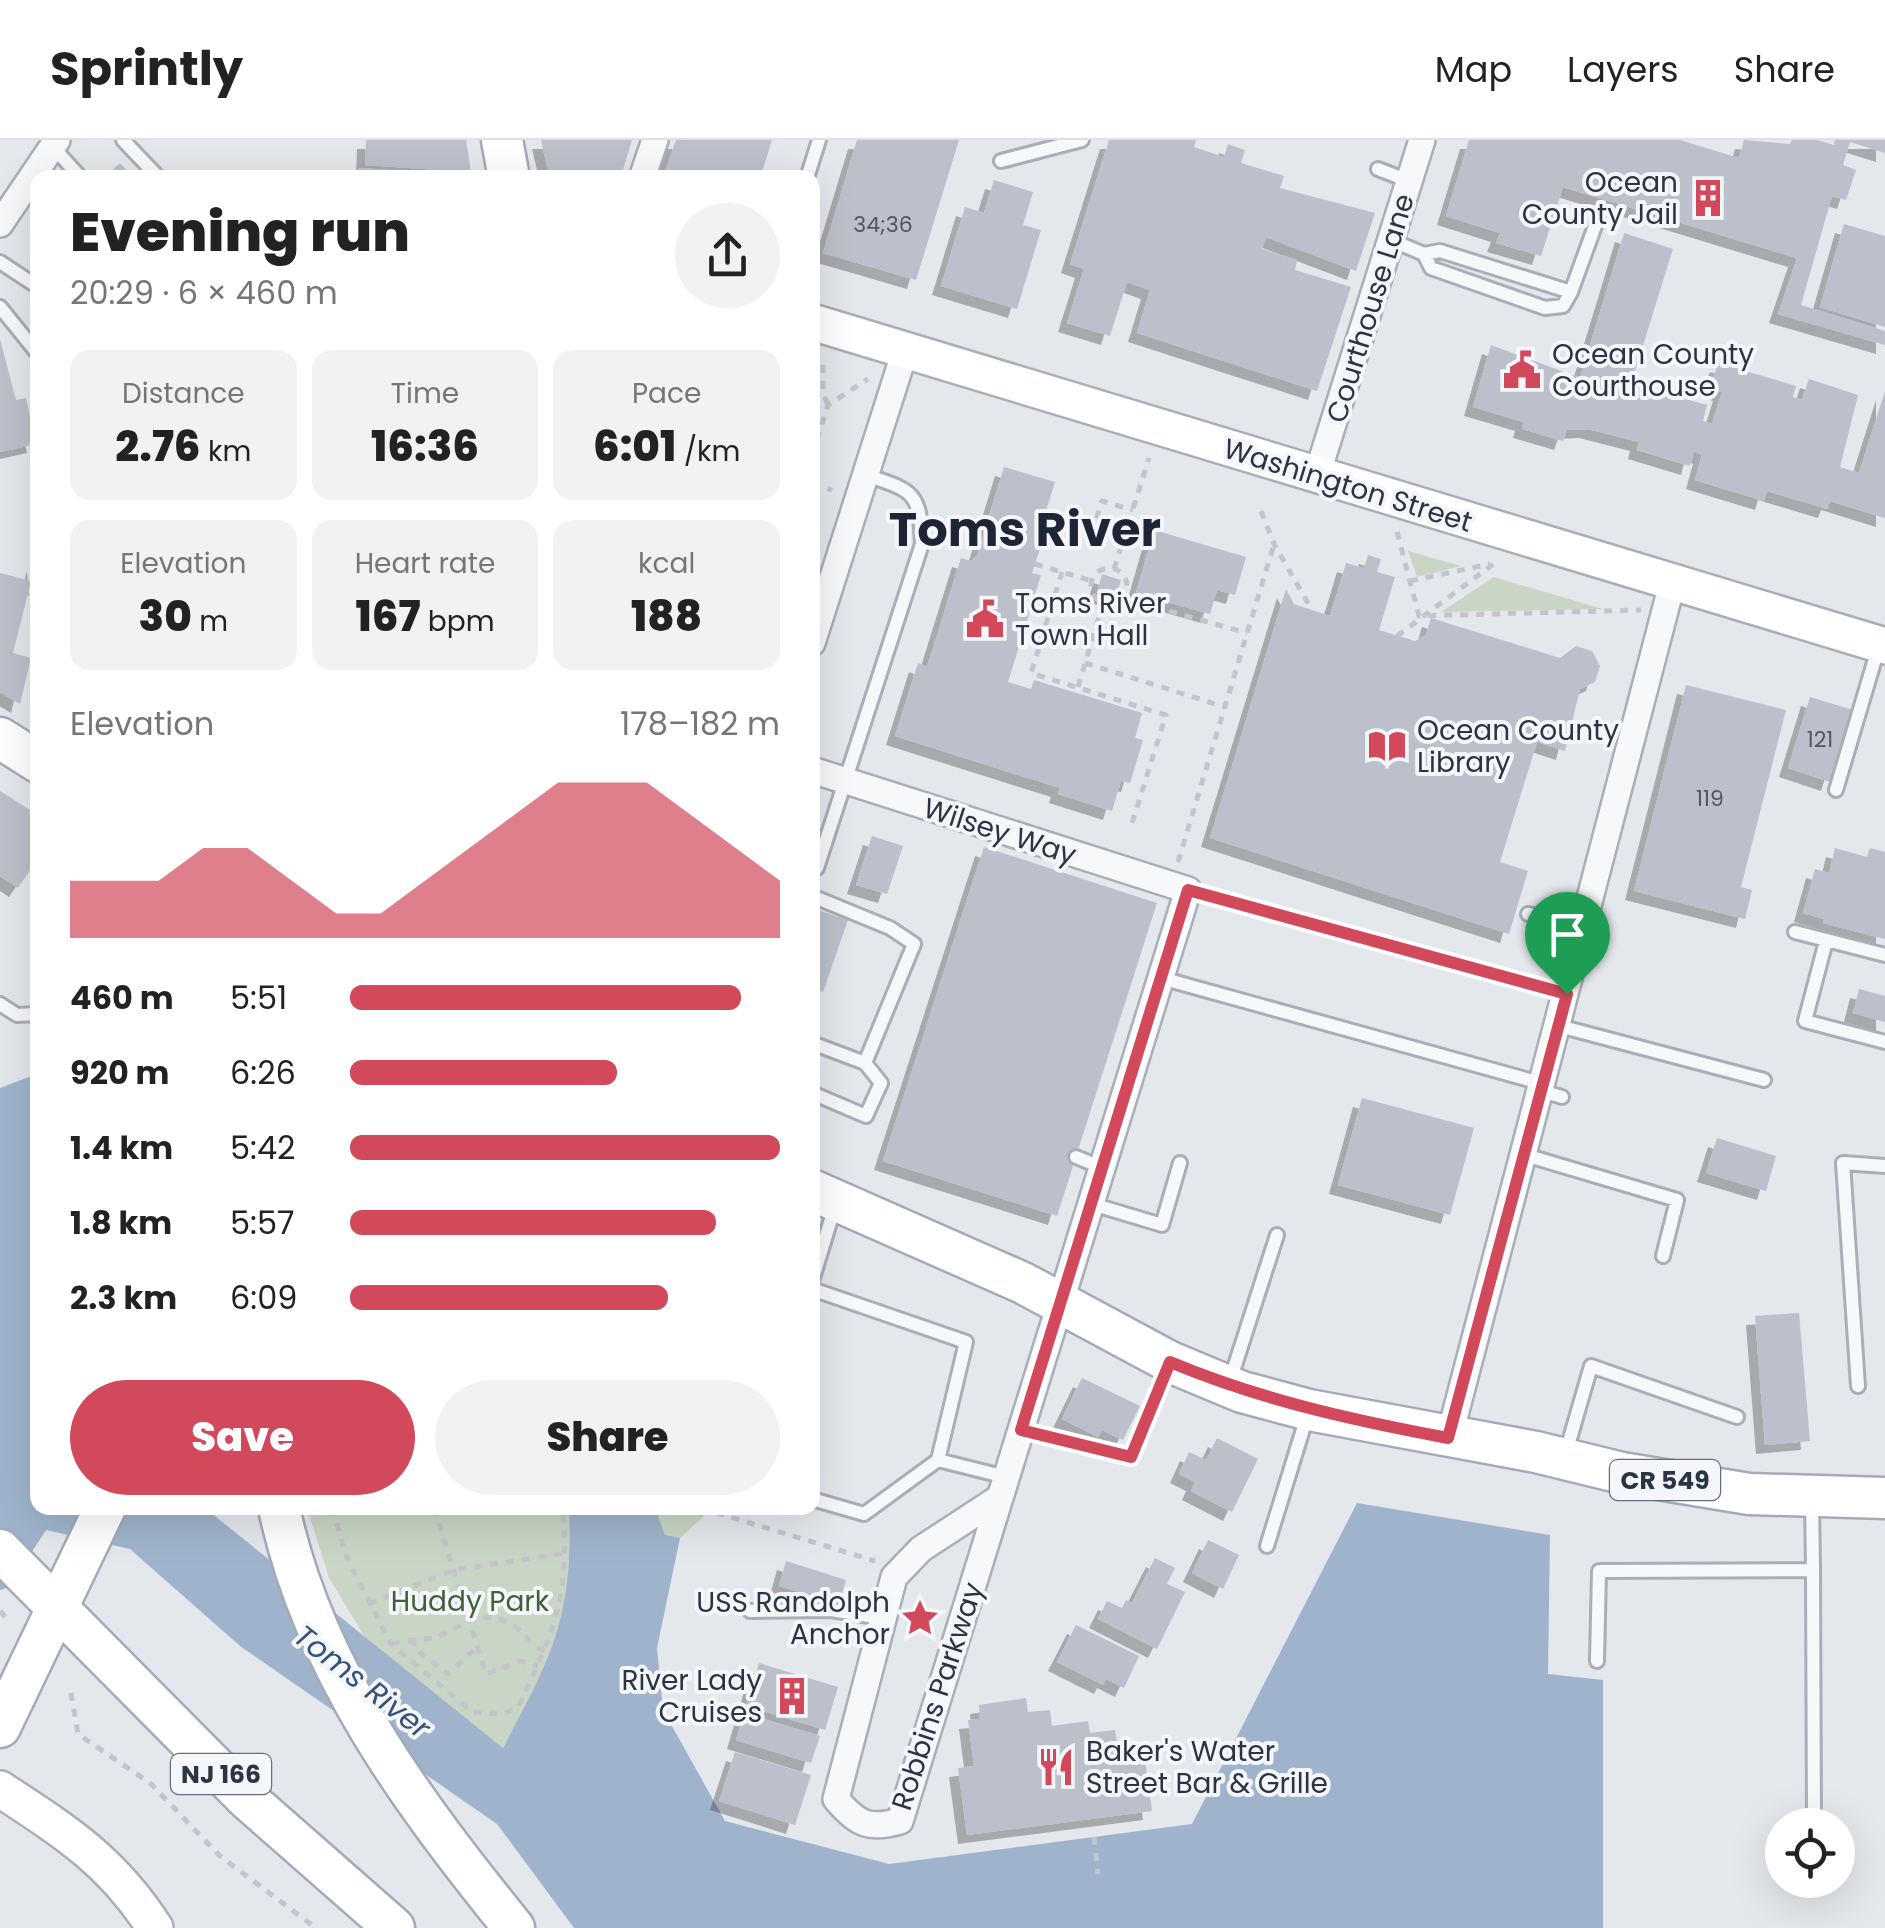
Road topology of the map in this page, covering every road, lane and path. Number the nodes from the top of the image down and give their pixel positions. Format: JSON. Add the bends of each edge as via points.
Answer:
{"nodes":[{"id":1,"x":124,"y":140,"type":"edge"},
{"id":2,"x":502,"y":140,"type":"edge"},
{"id":3,"x":655,"y":140,"type":"edge"},
{"id":4,"x":819,"y":140,"type":"edge"},
{"id":5,"x":1082,"y":140,"type":"edge"},
{"id":6,"x":1422,"y":140,"type":"edge"},
{"id":7,"x":55,"y":143,"type":"edge"},
{"id":8,"x":1000,"y":161,"type":"dead end"},
{"id":9,"x":1378,"y":168,"type":"dead end"},
{"id":10,"x":37,"y":170,"type":"edge"},
{"id":11,"x":75,"y":170,"type":"edge"},
{"id":12,"x":152,"y":170,"type":"edge"},
{"id":13,"x":508,"y":170,"type":"edge"},
{"id":14,"x":645,"y":170,"type":"edge"},
{"id":15,"x":809,"y":170,"type":"edge"},
{"id":16,"x":30,"y":180,"type":"edge"},
{"id":17,"x":1409,"y":181,"type":"junction"},
{"id":18,"x":1599,"y":215,"type":"dead end"},
{"id":19,"x":0,"y":224,"type":"edge"},
{"id":20,"x":1390,"y":240,"type":"junction"},
{"id":21,"x":1424,"y":254,"type":"junction"},
{"id":22,"x":0,"y":262,"type":"edge"},
{"id":23,"x":30,"y":282,"type":"edge"},
{"id":24,"x":1571,"y":292,"type":"junction"},
{"id":25,"x":0,"y":308,"type":"edge"},
{"id":26,"x":820,"y":325,"type":"edge"},
{"id":27,"x":30,"y":344,"type":"edge"},
{"id":28,"x":905,"y":352,"type":"junction"},
{"id":29,"x":823,"y":365,"type":"dead end"},
{"id":30,"x":868,"y":378,"type":"dead end"},
{"id":31,"x":828,"y":405,"type":"junction"},
{"id":32,"x":820,"y":430,"type":"edge"},
{"id":33,"x":1149,"y":458,"type":"dead end"},
{"id":34,"x":866,"y":475,"type":"junction"},
{"id":35,"x":1317,"y":475,"type":"junction"},
{"id":36,"x":820,"y":486,"type":"edge"},
{"id":37,"x":832,"y":490,"type":"dead end"},
{"id":38,"x":1132,"y":510,"type":"junction"},
{"id":39,"x":1261,"y":511,"type":"dead end"},
{"id":40,"x":1126,"y":530,"type":"junction"},
{"id":41,"x":1397,"y":532,"type":"dead end"},
{"id":42,"x":1274,"y":544,"type":"junction"},
{"id":43,"x":1035,"y":564,"type":"dead end"},
{"id":44,"x":1114,"y":569,"type":"junction"},
{"id":45,"x":1062,"y":572,"type":"junction"},
{"id":46,"x":1092,"y":581,"type":"junction"},
{"id":47,"x":1410,"y":582,"type":"junction"},
{"id":48,"x":1660,"y":597,"type":"junction"},
{"id":49,"x":1123,"y":598,"type":"junction"},
{"id":50,"x":1104,"y":604,"type":"junction"},
{"id":51,"x":1312,"y":610,"type":"dead end"},
{"id":52,"x":1419,"y":616,"type":"junction"},
{"id":53,"x":820,"y":618,"type":"edge"},
{"id":54,"x":1043,"y":633,"type":"junction"},
{"id":55,"x":1247,"y":633,"type":"junction"},
{"id":56,"x":1398,"y":636,"type":"dead end"},
{"id":57,"x":1882,"y":645,"type":"edge"},
{"id":58,"x":1090,"y":647,"type":"junction"},
{"id":59,"x":1085,"y":663,"type":"junction"},
{"id":60,"x":1078,"y":687,"type":"junction"},
{"id":61,"x":1225,"y":707,"type":"junction"},
{"id":62,"x":820,"y":773,"type":"edge"},
{"id":63,"x":845,"y":781,"type":"junction"},
{"id":64,"x":1836,"y":790,"type":"dead end"},
{"id":65,"x":1132,"y":823,"type":"dead end"},
{"id":66,"x":820,"y":859,"type":"edge"},
{"id":67,"x":1182,"y":880,"type":"junction"},
{"id":68,"x":820,"y":899,"type":"edge"},
{"id":69,"x":1528,"y":914,"type":"dead end"},
{"id":70,"x":1585,"y":924,"type":"junction"},
{"id":71,"x":1795,"y":932,"type":"dead end"},
{"id":72,"x":1826,"y":940,"type":"junction"},
{"id":73,"x":1885,"y":956,"type":"edge"},
{"id":74,"x":1161,"y":978,"type":"junction"},
{"id":75,"x":1567,"y":994,"type":"junction"},
{"id":76,"x":0,"y":1004,"type":"edge"},
{"id":77,"x":30,"y":1014,"type":"edge"},
{"id":78,"x":1559,"y":1026,"type":"junction"},
{"id":79,"x":1885,"y":1042,"type":"edge"},
{"id":80,"x":820,"y":1046,"type":"edge"},
{"id":81,"x":865,"y":1063,"type":"junction"},
{"id":82,"x":1764,"y":1080,"type":"dead end"},
{"id":83,"x":1549,"y":1091,"type":"junction"},
{"id":84,"x":820,"y":1096,"type":"edge"},
{"id":85,"x":1525,"y":1155,"type":"junction"},
{"id":86,"x":1076,"y":1156,"type":"dead end"},
{"id":87,"x":1180,"y":1162,"type":"dead end"},
{"id":88,"x":1885,"y":1166,"type":"edge"},
{"id":89,"x":1104,"y":1168,"type":"junction"},
{"id":90,"x":824,"y":1196,"type":"edge"},
{"id":91,"x":1092,"y":1204,"type":"junction"},
{"id":92,"x":820,"y":1224,"type":"edge"},
{"id":93,"x":1276,"y":1235,"type":"dead end"},
{"id":94,"x":1662,"y":1256,"type":"dead end"},
{"id":95,"x":820,"y":1292,"type":"edge"},
{"id":96,"x":1061,"y":1305,"type":"junction"},
{"id":97,"x":1170,"y":1362,"type":"junction"},
{"id":98,"x":1228,"y":1386,"type":"junction"},
{"id":99,"x":1858,"y":1386,"type":"dead end"},
{"id":100,"x":1308,"y":1410,"type":"junction"},
{"id":101,"x":1738,"y":1417,"type":"dead end"},
{"id":102,"x":1021,"y":1430,"type":"junction"},
{"id":103,"x":1448,"y":1438,"type":"junction"},
{"id":104,"x":1564,"y":1458,"type":"junction"},
{"id":105,"x":938,"y":1460,"type":"junction"},
{"id":106,"x":1003,"y":1487,"type":"junction"},
{"id":107,"x":1812,"y":1498,"type":"junction"},
{"id":108,"x":1885,"y":1498,"type":"edge"},
{"id":109,"x":820,"y":1501,"type":"edge"},
{"id":110,"x":102,"y":1515,"type":"edge"},
{"id":111,"x":334,"y":1515,"type":"edge"},
{"id":112,"x":436,"y":1515,"type":"edge"},
{"id":113,"x":563,"y":1515,"type":"edge"},
{"id":114,"x":724,"y":1515,"type":"edge"},
{"id":115,"x":281,"y":1516,"type":"edge"},
{"id":116,"x":1267,"y":1546,"type":"dead end"},
{"id":117,"x":0,"y":1550,"type":"edge"},
{"id":118,"x":566,"y":1554,"type":"junction"},
{"id":119,"x":879,"y":1562,"type":"dead end"},
{"id":120,"x":454,"y":1570,"type":"junction"},
{"id":121,"x":1813,"y":1570,"type":"junction"},
{"id":122,"x":369,"y":1604,"type":"junction"},
{"id":123,"x":57,"y":1610,"type":"junction"},
{"id":124,"x":750,"y":1610,"type":"dead end"},
{"id":125,"x":0,"y":1611,"type":"edge"},
{"id":126,"x":469,"y":1618,"type":"junction"},
{"id":127,"x":882,"y":1618,"type":"junction"},
{"id":128,"x":7,"y":1619,"type":"dead end"},
{"id":129,"x":414,"y":1637,"type":"junction"},
{"id":130,"x":391,"y":1644,"type":"junction"},
{"id":131,"x":477,"y":1647,"type":"junction"},
{"id":132,"x":544,"y":1651,"type":"junction"},
{"id":133,"x":1597,"y":1660,"type":"dead end"},
{"id":134,"x":538,"y":1666,"type":"junction"},
{"id":135,"x":71,"y":1693,"type":"dead end"},
{"id":136,"x":0,"y":1727,"type":"edge"},
{"id":137,"x":0,"y":1789,"type":"edge"},
{"id":138,"x":1814,"y":1808,"type":"edge"},
{"id":139,"x":1094,"y":1837,"type":"dead end"},
{"id":140,"x":1098,"y":1874,"type":"dead end"},
{"id":141,"x":155,"y":1928,"type":"edge"},
{"id":142,"x":316,"y":1928,"type":"edge"},
{"id":143,"x":394,"y":1928,"type":"edge"},
{"id":144,"x":514,"y":1928,"type":"edge"}],
"edges":[{"from":1,"to":12,"type":"lane"},
{"from":2,"to":13,"type":"main road"},
{"from":3,"to":14,"type":"street"},
{"from":4,"to":15,"type":"lane"},
{"from":5,"to":8,"type":"lane"},
{"from":6,"to":17,"type":"street","name":"Courthouse Lane"},
{"from":7,"to":10,"type":"street"},
{"from":7,"to":11,"type":"lane"},
{"from":9,"to":17,"type":"lane"},
{"from":16,"to":19,"type":"street"},
{"from":17,"to":20,"type":"street","name":"Courthouse Lane"},
{"from":18,"to":24,"type":"lane"},
{"from":20,"to":21,"type":"lane"},
{"from":20,"to":35,"type":"street","name":"Courthouse Lane"},
{"from":21,"to":24,"type":"lane","via":[[1440,251]]},
{"from":21,"to":24,"type":"lane","via":[[1431,268],[1545,308],[1562,306]]},
{"from":22,"to":23,"type":"lane"},
{"from":25,"to":27,"type":"lane"},
{"from":26,"to":28,"type":"main road","name":"Washington Street"},
{"from":28,"to":34,"type":"street"},
{"from":28,"to":35,"type":"main road","name":"Washington Street"},
{"from":29,"to":31,"type":"path"},
{"from":30,"to":31,"type":"path"},
{"from":31,"to":32,"type":"path"},
{"from":33,"to":38,"type":"path"},
{"from":34,"to":53,"type":"street"},
{"from":34,"to":63,"type":"lane","via":[[908,489],[920,507],[922,544]]},
{"from":35,"to":48,"type":"main road","name":"Washington Street"},
{"from":36,"to":37,"type":"path"},
{"from":38,"to":40,"type":"path"},
{"from":38,"to":40,"type":"path","via":[[1102,501],[1099,510],[1096,520]]},
{"from":39,"to":42,"type":"path"},
{"from":40,"to":44,"type":"path"},
{"from":41,"to":47,"type":"path"},
{"from":42,"to":51,"type":"path"},
{"from":42,"to":55,"type":"path"},
{"from":43,"to":45,"type":"path"},
{"from":44,"to":46,"type":"path"},
{"from":44,"to":49,"type":"path","via":[[1127,585]]},
{"from":45,"to":46,"type":"path"},
{"from":45,"to":54,"type":"path"},
{"from":46,"to":50,"type":"path","via":[[1093,595]]},
{"from":47,"to":52,"type":"path"},
{"from":47,"to":52,"type":"path","via":[[1496,562]]},
{"from":48,"to":52,"type":"path"},
{"from":48,"to":57,"type":"main road","name":"Washington Street"},
{"from":48,"to":70,"type":"street"},
{"from":49,"to":50,"type":"path"},
{"from":49,"to":55,"type":"path"},
{"from":50,"to":58,"type":"path"},
{"from":52,"to":56,"type":"path"},
{"from":54,"to":58,"type":"path"},
{"from":54,"to":60,"type":"path","via":[[1031,672]]},
{"from":55,"to":61,"type":"path"},
{"from":57,"to":64,"type":"lane"},
{"from":58,"to":59,"type":"path"},
{"from":59,"to":60,"type":"path"},
{"from":59,"to":61,"type":"path"},
{"from":60,"to":65,"type":"path","via":[[1166,715]]},
{"from":61,"to":67,"type":"path"},
{"from":62,"to":63,"type":"street","name":"Wilsey Way"},
{"from":63,"to":66,"type":"lane"},
{"from":63,"to":67,"type":"street","name":"Wilsey Way"},
{"from":67,"to":74,"type":"street","name":"Robbins Parkway"},
{"from":67,"to":75,"type":"lane"},
{"from":68,"to":81,"type":"lane","via":[[914,944]]},
{"from":69,"to":70,"type":"lane"},
{"from":70,"to":75,"type":"street"},
{"from":71,"to":72,"type":"lane"},
{"from":72,"to":73,"type":"lane"},
{"from":72,"to":79,"type":"lane","via":[[1805,1022]]},
{"from":74,"to":83,"type":"lane"},
{"from":74,"to":89,"type":"street","name":"Robbins Parkway"},
{"from":75,"to":78,"type":"street"},
{"from":76,"to":77,"type":"lane"},
{"from":78,"to":82,"type":"lane"},
{"from":78,"to":83,"type":"street"},
{"from":80,"to":81,"type":"lane"},
{"from":81,"to":84,"type":"lane","via":[[882,1083],[866,1116]]},
{"from":83,"to":85,"type":"street"},
{"from":85,"to":94,"type":"lane","via":[[1677,1200]]},
{"from":85,"to":103,"type":"street"},
{"from":86,"to":89,"type":"lane"},
{"from":87,"to":91,"type":"lane","via":[[1162,1225]]},
{"from":88,"to":99,"type":"lane","via":[[1843,1163]]},
{"from":89,"to":91,"type":"street","name":"Robbins Parkway"},
{"from":90,"to":92,"type":"lane"},
{"from":90,"to":96,"type":"main road","number":"CR 549"},
{"from":91,"to":96,"type":"street","name":"Robbins Parkway"},
{"from":93,"to":98,"type":"lane"},
{"from":95,"to":105,"type":"lane","via":[[966,1342]]},
{"from":96,"to":97,"type":"main road","number":"CR 549"},
{"from":96,"to":102,"type":"street","name":"Robbins Parkway"},
{"from":97,"to":98,"type":"main road","number":"CR 549"},
{"from":97,"to":102,"type":"lane","via":[[1131,1457]]},
{"from":98,"to":100,"type":"main road","number":"CR 549"},
{"from":100,"to":103,"type":"main road","number":"CR 549"},
{"from":100,"to":116,"type":"lane"},
{"from":101,"to":104,"type":"lane","via":[[1591,1366]]},
{"from":102,"to":106,"type":"street","name":"Robbins Parkway"},
{"from":103,"to":104,"type":"main road","number":"CR 549"},
{"from":104,"to":107,"type":"main road","number":"CR 549","via":[[1749,1494]]},
{"from":105,"to":106,"type":"lane"},
{"from":105,"to":109,"type":"lane","via":[[864,1514]]},
{"from":106,"to":127,"type":"street","name":"Robbins Parkway","via":[[920,1549],[894,1577]]},
{"from":106,"to":127,"type":"street","name":"Robbins Parkway","via":[[900,1821],[877,1828],[855,1822],[836,1800]]},
{"from":107,"to":108,"type":"main road","number":"CR 549"},
{"from":107,"to":121,"type":"lane"},
{"from":110,"to":123,"type":"main road"},
{"from":111,"to":122,"type":"path"},
{"from":112,"to":120,"type":"path"},
{"from":113,"to":118,"type":"path"},
{"from":114,"to":119,"type":"path"},
{"from":115,"to":144,"type":"main road","via":[[306,1600],[396,1773]]},
{"from":117,"to":123,"type":"main road","number":"NJ 166"},
{"from":118,"to":120,"type":"path"},
{"from":118,"to":132,"type":"path","via":[[565,1588]]},
{"from":120,"to":122,"type":"path"},
{"from":120,"to":126,"type":"path"},
{"from":121,"to":133,"type":"lane","via":[[1598,1571]]},
{"from":121,"to":138,"type":"lane"},
{"from":122,"to":130,"type":"path"},
{"from":123,"to":136,"type":"main road"},
{"from":123,"to":143,"type":"main road","number":"NJ 166","via":[[246,1798]]},
{"from":124,"to":127,"type":"lane"},
{"from":125,"to":128,"type":"path"},
{"from":126,"to":129,"type":"path","via":[[436,1638]]},
{"from":126,"to":131,"type":"path"},
{"from":126,"to":132,"type":"path","via":[[490,1615]]},
{"from":129,"to":130,"type":"path"},
{"from":129,"to":131,"type":"path","via":[[414,1648],[448,1674]]},
{"from":130,"to":134,"type":"path","via":[[472,1712],[487,1715],[518,1708]]},
{"from":131,"to":134,"type":"path","via":[[486,1674],[521,1662]]},
{"from":132,"to":134,"type":"path"},
{"from":135,"to":142,"type":"path","via":[[78,1734],[150,1782],[220,1856]]},
{"from":137,"to":141,"type":"main road","via":[[87,1846]]},
{"from":139,"to":140,"type":"path"}]}
